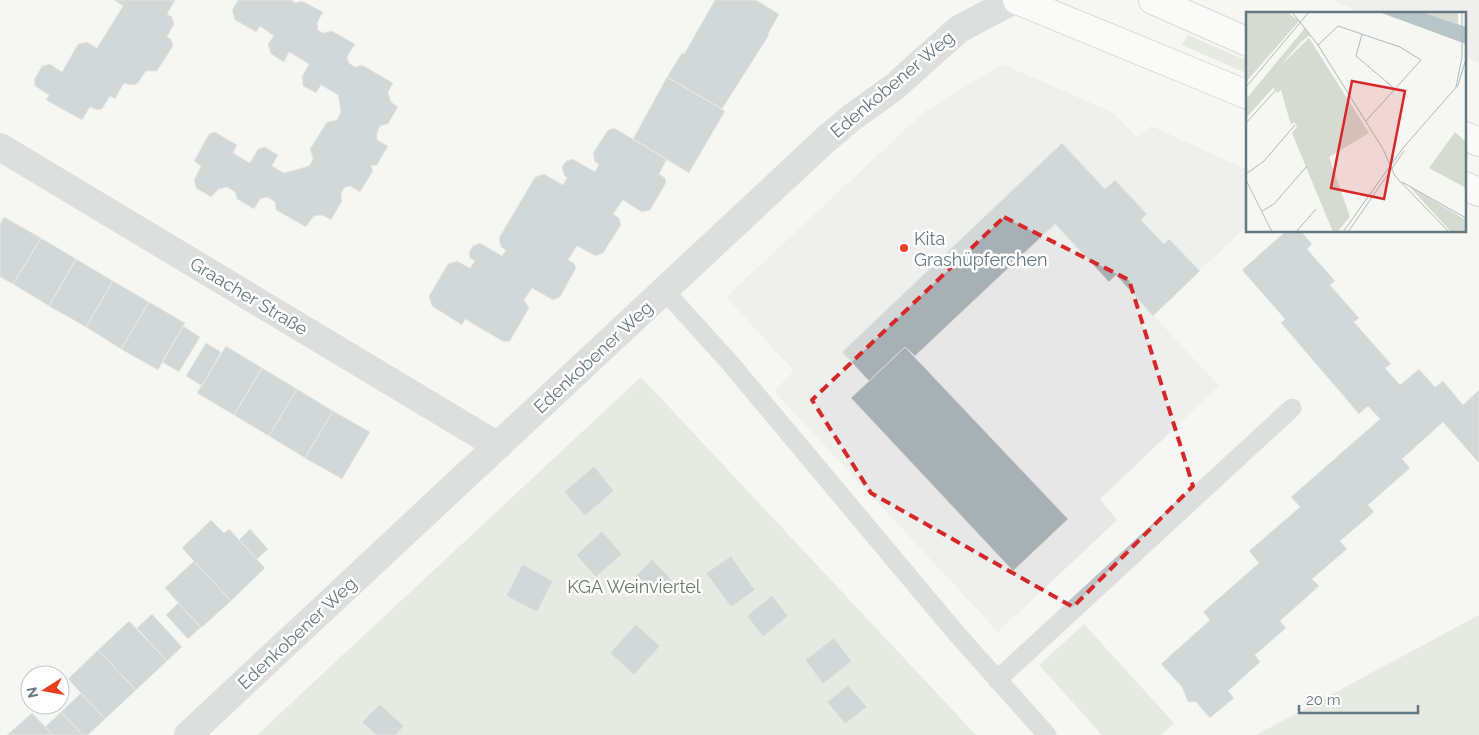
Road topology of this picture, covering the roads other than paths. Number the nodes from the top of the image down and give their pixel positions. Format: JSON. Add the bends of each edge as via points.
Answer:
{"nodes":[{"id":1,"x":1014,"y":0,"type":"edge"},
{"id":2,"x":1018,"y":0,"type":"edge"},
{"id":3,"x":1153,"y":0,"type":"edge"},
{"id":4,"x":1246,"y":41,"type":"edge"},
{"id":5,"x":1246,"y":94,"type":"edge"},
{"id":6,"x":1466,"y":136,"type":"edge"},
{"id":7,"x":1479,"y":142,"type":"edge"},
{"id":8,"x":0,"y":147,"type":"edge"},
{"id":9,"x":1466,"y":186,"type":"edge"},
{"id":10,"x":1479,"y":192,"type":"edge"},
{"id":11,"x":664,"y":290,"type":"junction"},
{"id":12,"x":1292,"y":408,"type":"dead end"},
{"id":13,"x":498,"y":446,"type":"junction"},
{"id":14,"x":997,"y":680,"type":"junction"},
{"id":15,"x":188,"y":735,"type":"edge"},
{"id":16,"x":1047,"y":735,"type":"edge"}],
"edges":[{"from":1,"to":11,"type":"street","name":"Edenkobener Weg","via":[[959,29],[893,88],[851,118]]},
{"from":2,"to":5,"type":"main road"},
{"from":3,"to":4,"type":"main road"},
{"from":6,"to":7,"type":"main road"},
{"from":8,"to":13,"type":"street","name":"Graacher Straße"},
{"from":9,"to":10,"type":"main road"},
{"from":11,"to":13,"type":"street","name":"Edenkobener Weg"},
{"from":11,"to":14,"type":"lane","via":[[730,363]]},
{"from":12,"to":14,"type":"lane"},
{"from":13,"to":15,"type":"street","name":"Edenkobener Weg"},
{"from":14,"to":16,"type":"lane"}]}
